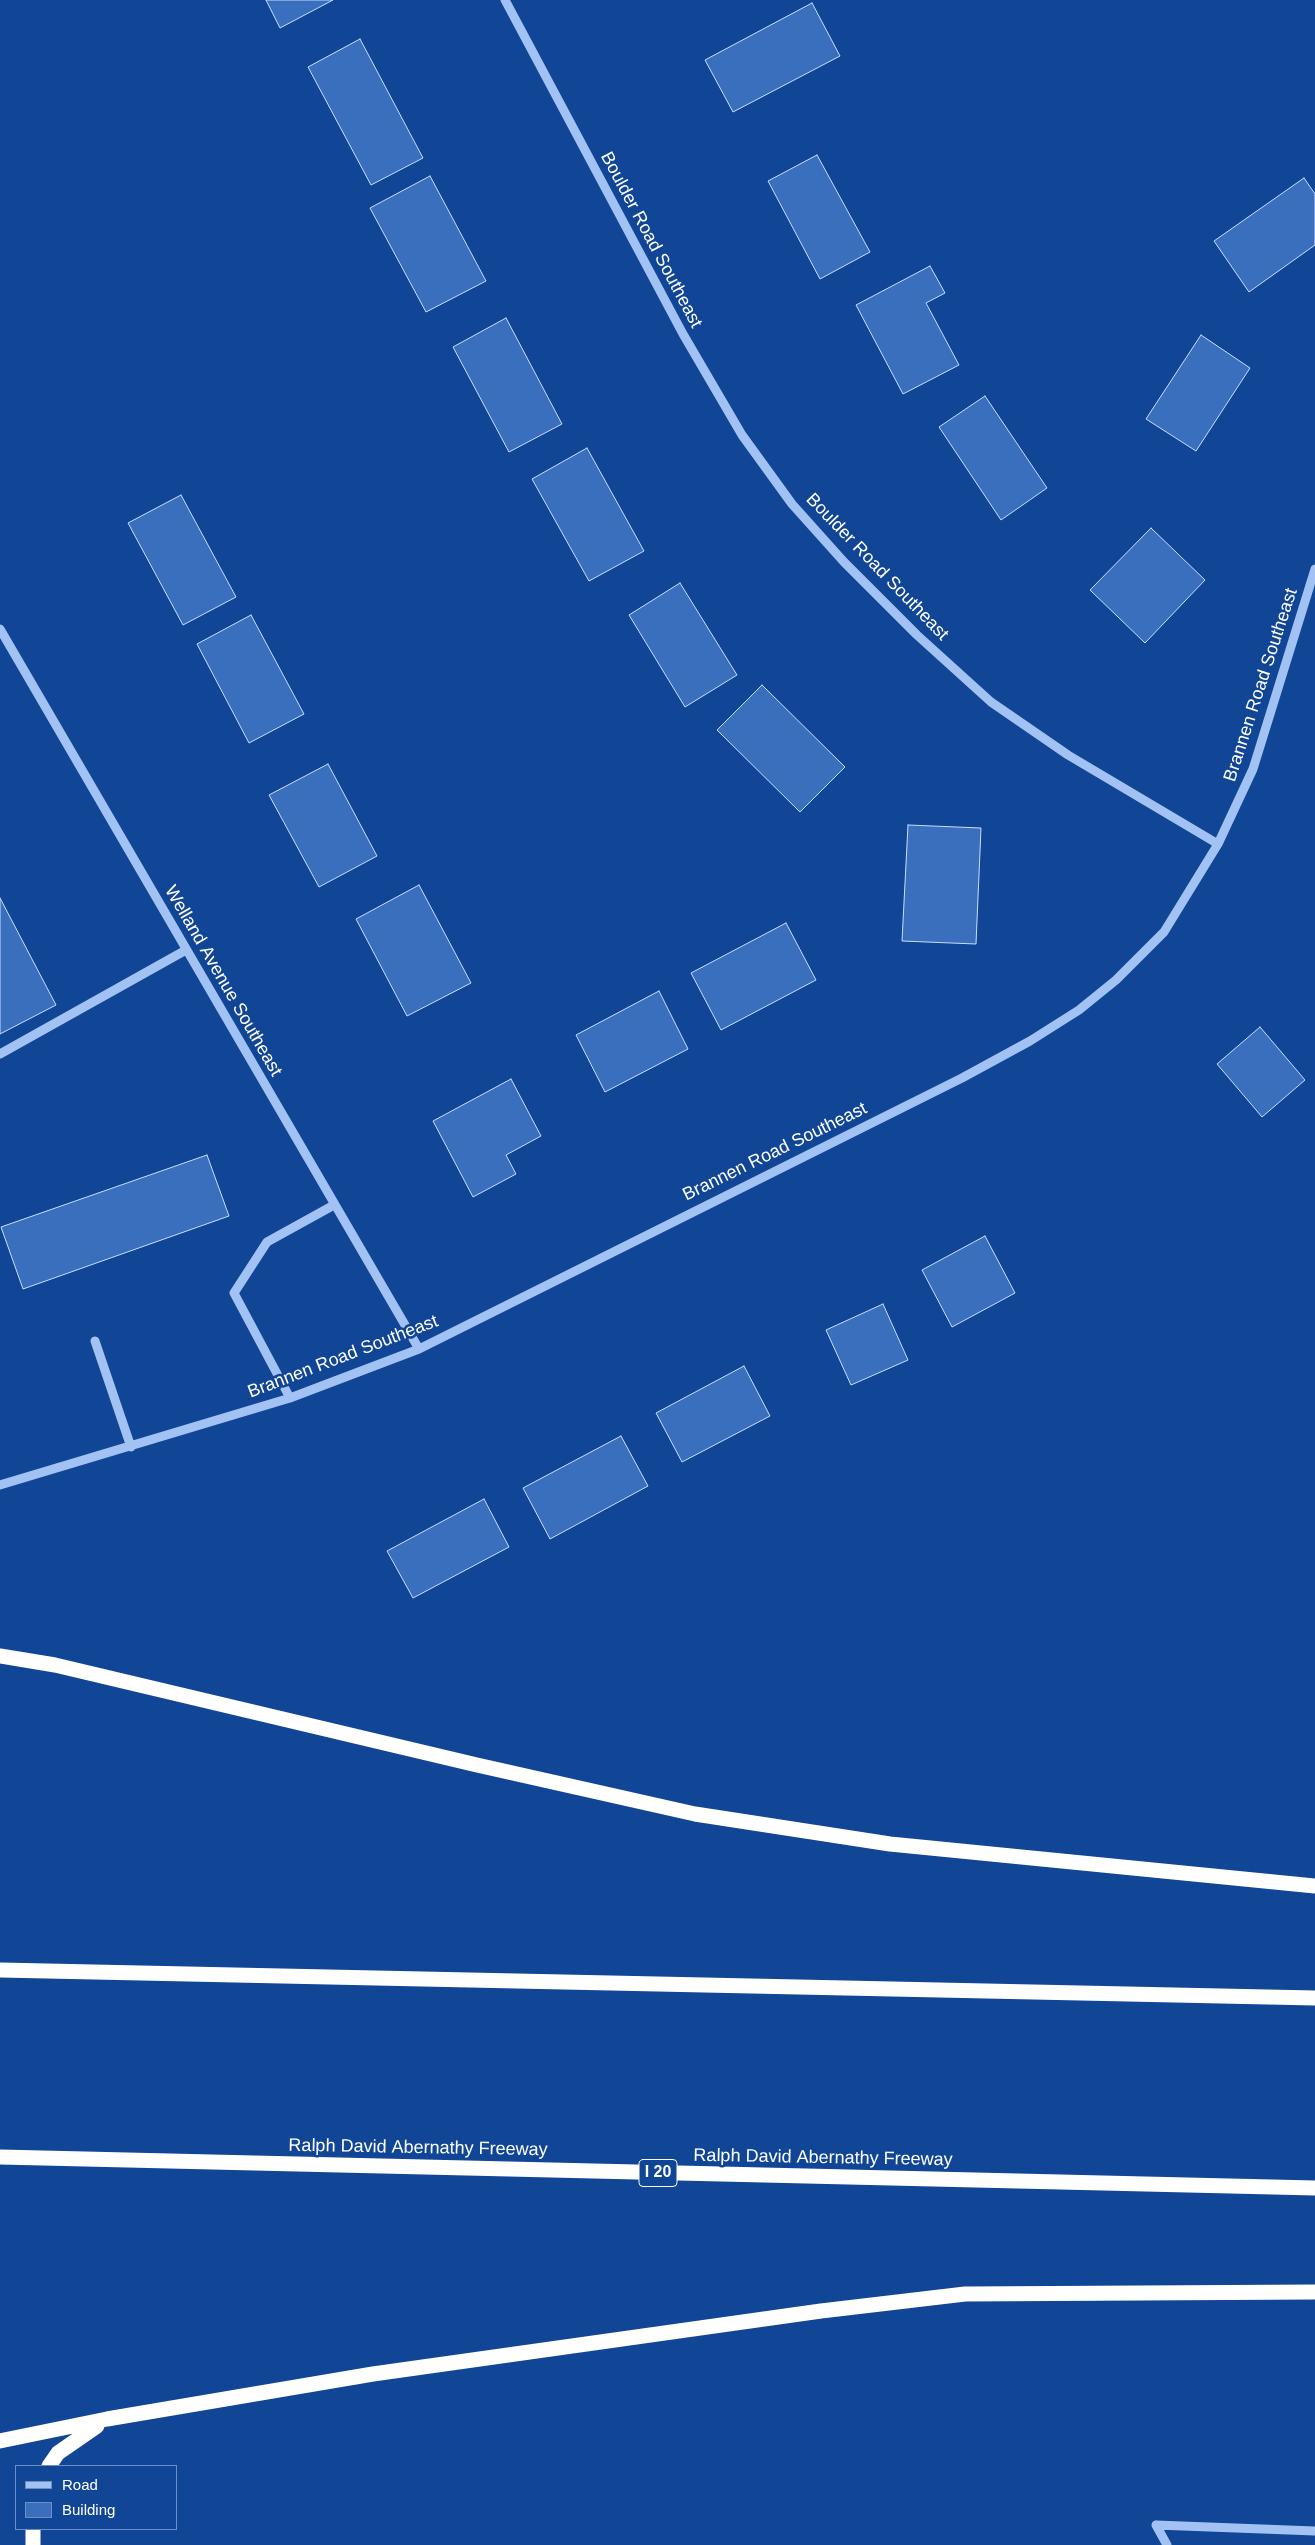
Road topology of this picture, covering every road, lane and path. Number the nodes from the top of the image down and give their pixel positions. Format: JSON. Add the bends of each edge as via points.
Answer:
{"nodes":[{"id":1,"x":506,"y":0,"type":"edge"},
{"id":2,"x":1315,"y":569,"type":"edge"},
{"id":3,"x":0,"y":629,"type":"edge"},
{"id":4,"x":1218,"y":844,"type":"junction"},
{"id":5,"x":186,"y":950,"type":"junction"},
{"id":6,"x":0,"y":1054,"type":"edge"},
{"id":7,"x":334,"y":1205,"type":"junction"},
{"id":8,"x":95,"y":1341,"type":"dead end"},
{"id":9,"x":419,"y":1349,"type":"junction"},
{"id":10,"x":290,"y":1398,"type":"junction"},
{"id":11,"x":130,"y":1447,"type":"junction"},
{"id":12,"x":0,"y":1485,"type":"edge"},
{"id":13,"x":0,"y":1656,"type":"edge"},
{"id":14,"x":1315,"y":1886,"type":"edge"},
{"id":15,"x":0,"y":1970,"type":"edge"},
{"id":16,"x":1315,"y":1998,"type":"edge"},
{"id":17,"x":0,"y":2158,"type":"edge"},
{"id":18,"x":1315,"y":2188,"type":"edge"},
{"id":19,"x":1315,"y":2292,"type":"edge"},
{"id":20,"x":107,"y":2419,"type":"junction"},
{"id":21,"x":0,"y":2442,"type":"edge"},
{"id":22,"x":50,"y":2465,"type":"edge"},
{"id":23,"x":34,"y":2530,"type":"edge"},
{"id":24,"x":1315,"y":2531,"type":"edge"},
{"id":25,"x":33,"y":2545,"type":"edge"},
{"id":26,"x":1167,"y":2545,"type":"edge"}],
"edges":[{"from":1,"to":4,"type":"street","name":"Boulder Road Southeast","via":[[683,334],[742,435],[792,504],[917,636],[991,702],[1068,755]]},
{"from":2,"to":4,"type":"street","name":"Brannen Road Southeast","via":[[1254,769]]},
{"from":3,"to":5,"type":"street","name":"Welland Avenue Southeast"},
{"from":4,"to":9,"type":"street","name":"Brannen Road Southeast","via":[[1164,932],[1079,1010],[1030,1041]]},
{"from":5,"to":6,"type":"street"},
{"from":5,"to":7,"type":"street","name":"Welland Avenue Southeast"},
{"from":7,"to":9,"type":"street","name":"Welland Avenue Southeast"},
{"from":7,"to":10,"type":"street","via":[[267,1242],[234,1293]]},
{"from":8,"to":11,"type":"street"},
{"from":9,"to":10,"type":"street","name":"Brannen Road Southeast"},
{"from":10,"to":11,"type":"street","name":"Brannen Road Southeast"},
{"from":11,"to":12,"type":"street","name":"Brannen Road Southeast"},
{"from":13,"to":14,"type":"highway","via":[[56,1665],[695,1814],[890,1844]]},
{"from":15,"to":16,"type":"highway"},
{"from":17,"to":18,"type":"highway","name":"Ralph David Abernathy Freeway","number":"I 20"},
{"from":19,"to":20,"type":"highway","via":[[965,2294],[812,2312],[373,2374]]},
{"from":20,"to":21,"type":"highway"},
{"from":20,"to":22,"type":"highway","via":[[76,2438]]},
{"from":23,"to":25,"type":"highway"},
{"from":24,"to":26,"type":"street","via":[[1156,2524]]}]}
